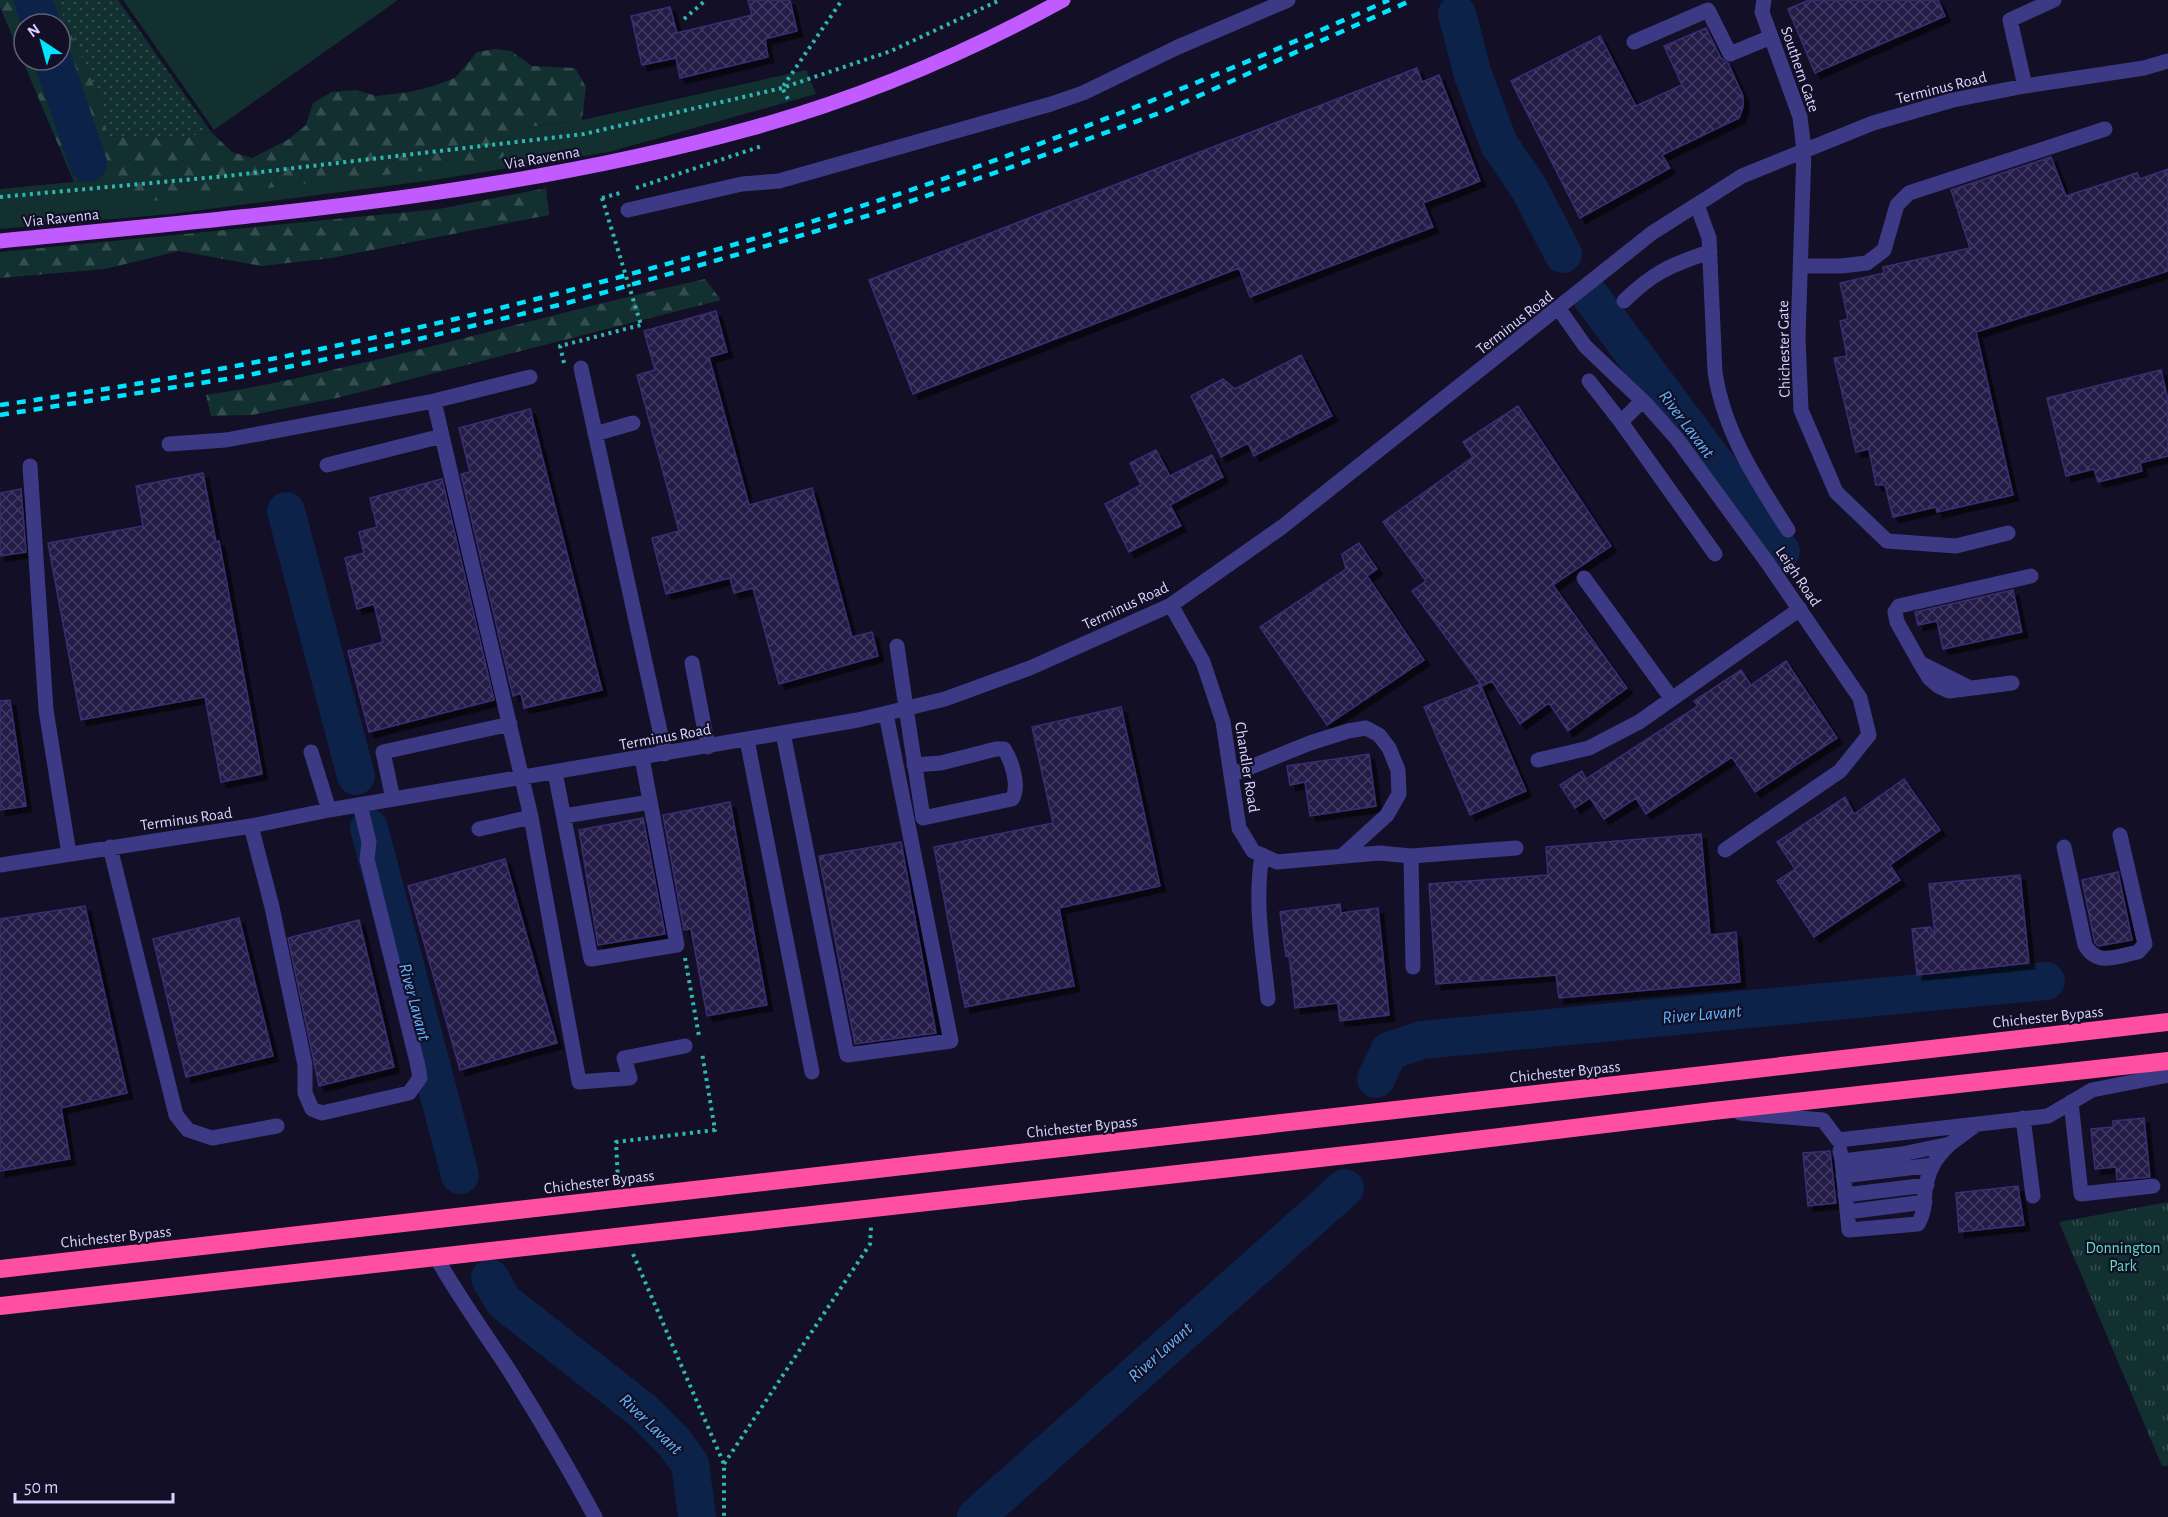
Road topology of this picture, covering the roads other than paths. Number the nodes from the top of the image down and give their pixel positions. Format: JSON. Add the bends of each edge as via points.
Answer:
{"nodes":[{"id":1,"x":1062,"y":0,"type":"edge"},
{"id":2,"x":1288,"y":0,"type":"edge"},
{"id":3,"x":1764,"y":0,"type":"edge"},
{"id":4,"x":2054,"y":0,"type":"edge"},
{"id":5,"x":1771,"y":37,"type":"junction"},
{"id":6,"x":1634,"y":42,"type":"dead end"},
{"id":7,"x":2168,"y":61,"type":"edge"},
{"id":8,"x":2025,"y":86,"type":"junction"},
{"id":9,"x":2105,"y":129,"type":"dead end"},
{"id":10,"x":1804,"y":150,"type":"junction"},
{"id":11,"x":1697,"y":204,"type":"junction"},
{"id":12,"x":628,"y":210,"type":"dead end"},
{"id":13,"x":0,"y":241,"type":"edge"},
{"id":14,"x":1710,"y":252,"type":"junction"},
{"id":15,"x":1802,"y":266,"type":"junction"},
{"id":16,"x":1624,"y":301,"type":"dead end"},
{"id":17,"x":1559,"y":309,"type":"junction"},
{"id":18,"x":573,"y":369,"type":"road end"},
{"id":19,"x":530,"y":377,"type":"dead end"},
{"id":20,"x":1589,"y":381,"type":"dead end"},
{"id":21,"x":434,"y":401,"type":"junction"},
{"id":22,"x":1642,"y":401,"type":"junction"},
{"id":23,"x":1621,"y":422,"type":"junction"},
{"id":24,"x":633,"y":423,"type":"dead end"},
{"id":25,"x":595,"y":434,"type":"junction"},
{"id":26,"x":442,"y":436,"type":"junction"},
{"id":27,"x":169,"y":444,"type":"dead end"},
{"id":28,"x":327,"y":465,"type":"dead end"},
{"id":29,"x":30,"y":466,"type":"dead end"},
{"id":30,"x":1788,"y":530,"type":"dead end"},
{"id":31,"x":2008,"y":533,"type":"dead end"},
{"id":32,"x":1715,"y":554,"type":"dead end"},
{"id":33,"x":2031,"y":576,"type":"dead end"},
{"id":34,"x":1584,"y":578,"type":"dead end"},
{"id":35,"x":1171,"y":605,"type":"junction"},
{"id":36,"x":1800,"y":609,"type":"junction"},
{"id":37,"x":897,"y":646,"type":"dead end"},
{"id":38,"x":692,"y":663,"type":"dead end"},
{"id":39,"x":2012,"y":683,"type":"dead end"},
{"id":40,"x":1672,"y":699,"type":"junction"},
{"id":41,"x":906,"y":710,"type":"junction"},
{"id":42,"x":886,"y":714,"type":"junction"},
{"id":43,"x":510,"y":724,"type":"junction"},
{"id":44,"x":783,"y":733,"type":"junction"},
{"id":45,"x":747,"y":740,"type":"junction"},
{"id":46,"x":708,"y":747,"type":"junction"},
{"id":47,"x":311,"y":752,"type":"dead end"},
{"id":48,"x":665,"y":754,"type":"junction"},
{"id":49,"x":642,"y":758,"type":"junction"},
{"id":50,"x":1538,"y":760,"type":"dead end"},
{"id":51,"x":914,"y":765,"type":"junction"},
{"id":52,"x":555,"y":772,"type":"junction"},
{"id":53,"x":1231,"y":775,"type":"junction"},
{"id":54,"x":523,"y":778,"type":"junction"},
{"id":55,"x":393,"y":799,"type":"junction"},
{"id":56,"x":650,"y":802,"type":"junction"},
{"id":57,"x":360,"y":805,"type":"junction"},
{"id":58,"x":329,"y":810,"type":"junction"},
{"id":59,"x":564,"y":816,"type":"junction"},
{"id":60,"x":531,"y":817,"type":"junction"},
{"id":61,"x":251,"y":826,"type":"junction"},
{"id":62,"x":479,"y":829,"type":"dead end"},
{"id":63,"x":2120,"y":835,"type":"dead end"},
{"id":64,"x":110,"y":847,"type":"junction"},
{"id":65,"x":2064,"y":847,"type":"dead end"},
{"id":66,"x":1516,"y":848,"type":"dead end"},
{"id":67,"x":1725,"y":850,"type":"dead end"},
{"id":68,"x":69,"y":854,"type":"junction"},
{"id":69,"x":1262,"y":855,"type":"junction"},
{"id":70,"x":1342,"y":856,"type":"junction"},
{"id":71,"x":1411,"y":856,"type":"junction"},
{"id":72,"x":0,"y":865,"type":"edge"},
{"id":73,"x":1413,"y":967,"type":"dead end"},
{"id":74,"x":1268,"y":999,"type":"dead end"},
{"id":75,"x":2168,"y":1022,"type":"edge"},
{"id":76,"x":685,"y":1046,"type":"dead end"},
{"id":77,"x":2168,"y":1061,"type":"edge"},
{"id":78,"x":812,"y":1072,"type":"dead end"},
{"id":79,"x":2168,"y":1075,"type":"edge"},
{"id":80,"x":2071,"y":1102,"type":"junction"},
{"id":81,"x":1713,"y":1111,"type":"junction"},
{"id":82,"x":2023,"y":1118,"type":"junction"},
{"id":83,"x":1979,"y":1123,"type":"junction"},
{"id":84,"x":277,"y":1126,"type":"dead end"},
{"id":85,"x":1838,"y":1140,"type":"junction"},
{"id":86,"x":1950,"y":1143,"type":"junction"},
{"id":87,"x":1932,"y":1165,"type":"junction"},
{"id":88,"x":1842,"y":1168,"type":"junction"},
{"id":89,"x":1927,"y":1185,"type":"junction"},
{"id":90,"x":2153,"y":1185,"type":"dead end"},
{"id":91,"x":1845,"y":1195,"type":"junction"},
{"id":92,"x":2033,"y":1196,"type":"dead end"},
{"id":93,"x":436,"y":1257,"type":"junction"},
{"id":94,"x":0,"y":1269,"type":"edge"},
{"id":95,"x":0,"y":1306,"type":"edge"},
{"id":96,"x":595,"y":1517,"type":"edge"}],
"edges":[{"from":1,"to":13,"type":"main road","name":"Via Ravenna","via":[[909,74],[796,115],[611,163],[434,194]]},
{"from":2,"to":12,"type":"street","via":[[1052,104],[779,182],[742,184]]},
{"from":3,"to":5,"type":"street","name":"Southern Gate","via":[[1762,12]]},
{"from":4,"to":8,"type":"street","via":[[2010,20]]},
{"from":5,"to":6,"type":"street","via":[[1730,54],[1708,10]]},
{"from":5,"to":10,"type":"street","name":"Southern Gate","via":[[1800,117]]},
{"from":7,"to":8,"type":"street","name":"Terminus Road"},
{"from":8,"to":10,"type":"street","name":"Terminus Road","via":[[1953,100],[1873,123]]},
{"from":9,"to":15,"type":"street","via":[[1909,193],[1897,205],[1884,250],[1867,263]]},
{"from":10,"to":11,"type":"street","name":"Terminus Road","via":[[1742,176]]},
{"from":10,"to":15,"type":"street","name":"Chichester Gate"},
{"from":11,"to":14,"type":"street"},
{"from":11,"to":17,"type":"street","name":"Terminus Road","via":[[1652,233]]},
{"from":14,"to":16,"type":"street","via":[[1677,262]]},
{"from":14,"to":30,"type":"street","via":[[1718,392],[1738,448]]},
{"from":15,"to":31,"type":"street","name":"Chichester Gate","via":[[1798,338],[1802,410],[1836,492],[1887,541],[1956,546]]},
{"from":17,"to":22,"type":"street","name":"Leigh Road","via":[[1585,346]]},
{"from":17,"to":35,"type":"street","name":"Terminus Road","via":[[1282,527]]},
{"from":18,"to":25,"type":"street"},
{"from":19,"to":21,"type":"street"},
{"from":20,"to":23,"type":"street"},
{"from":21,"to":26,"type":"street"},
{"from":21,"to":27,"type":"street","via":[[226,440]]},
{"from":22,"to":23,"type":"street"},
{"from":22,"to":36,"type":"street","name":"Leigh Road","via":[[1677,439]]},
{"from":23,"to":32,"type":"street"},
{"from":24,"to":25,"type":"street"},
{"from":25,"to":48,"type":"street"},
{"from":26,"to":28,"type":"street"},
{"from":26,"to":43,"type":"street"},
{"from":29,"to":68,"type":"street","via":[[46,710]]},
{"from":33,"to":39,"type":"street","via":[[1899,606],[1895,612],[1920,663],[1938,686],[1949,691]]},
{"from":34,"to":40,"type":"street"},
{"from":35,"to":41,"type":"street","name":"Terminus Road","via":[[1030,668]]},
{"from":35,"to":53,"type":"street","name":"Chandler Road","via":[[1203,662],[1223,722]]},
{"from":36,"to":40,"type":"street"},
{"from":36,"to":67,"type":"street","name":"Leigh Road","via":[[1860,698],[1869,735],[1840,771]]},
{"from":37,"to":41,"type":"street"},
{"from":38,"to":46,"type":"street"},
{"from":40,"to":50,"type":"street","via":[[1639,722],[1589,748]]},
{"from":41,"to":42,"type":"street","name":"Terminus Road"},
{"from":41,"to":51,"type":"street"},
{"from":42,"to":44,"type":"street","name":"Terminus Road"},
{"from":42,"to":44,"type":"street","via":[[951,1041],[848,1055]]},
{"from":43,"to":54,"type":"street"},
{"from":43,"to":55,"type":"street","via":[[383,752]]},
{"from":44,"to":45,"type":"street","name":"Terminus Road"},
{"from":45,"to":46,"type":"street","name":"Terminus Road"},
{"from":45,"to":78,"type":"street"},
{"from":46,"to":48,"type":"street","name":"Terminus Road"},
{"from":47,"to":58,"type":"street"},
{"from":48,"to":49,"type":"street","name":"Terminus Road"},
{"from":49,"to":52,"type":"street","name":"Terminus Road"},
{"from":49,"to":56,"type":"street"},
{"from":51,"to":51,"type":"street","via":[[923,818],[1012,799],[1016,793],[1004,749]]},
{"from":52,"to":54,"type":"street","name":"Terminus Road"},
{"from":52,"to":59,"type":"street"},
{"from":53,"to":69,"type":"street","name":"Chandler Road","via":[[1239,828],[1253,850]]},
{"from":53,"to":70,"type":"street","via":[[1348,731],[1366,728],[1379,735],[1398,770],[1399,794],[1387,815]]},
{"from":54,"to":55,"type":"street","name":"Terminus Road"},
{"from":54,"to":60,"type":"street"},
{"from":55,"to":57,"type":"street","name":"Terminus Road"},
{"from":56,"to":59,"type":"street"},
{"from":56,"to":59,"type":"street","via":[[677,945],[591,959]]},
{"from":57,"to":58,"type":"street","name":"Terminus Road"},
{"from":57,"to":61,"type":"street","via":[[369,842],[367,859],[420,1078],[409,1093],[322,1113],[312,1109],[305,1094],[305,1065]]},
{"from":58,"to":61,"type":"street","name":"Terminus Road"},
{"from":60,"to":62,"type":"street"},
{"from":60,"to":76,"type":"street","via":[[579,1082],[630,1078],[624,1058]]},
{"from":61,"to":64,"type":"street","name":"Terminus Road"},
{"from":63,"to":65,"type":"street","via":[[2145,944],[2138,952],[2100,959],[2091,955],[2085,945]]},
{"from":64,"to":68,"type":"street","name":"Terminus Road"},
{"from":64,"to":84,"type":"street","via":[[176,1115],[188,1130],[212,1138]]},
{"from":66,"to":71,"type":"street"},
{"from":68,"to":72,"type":"street","name":"Terminus Road"},
{"from":69,"to":70,"type":"street","via":[[1277,862]]},
{"from":69,"to":74,"type":"street","via":[[1257,901]]},
{"from":70,"to":71,"type":"street"},
{"from":71,"to":73,"type":"street"},
{"from":75,"to":94,"type":"highway","name":"Chichester Bypass"},
{"from":77,"to":81,"type":"highway"},
{"from":79,"to":80,"type":"street","via":[[2092,1090]]},
{"from":80,"to":82,"type":"street","via":[[2048,1116]]},
{"from":80,"to":90,"type":"street","via":[[2081,1194]]},
{"from":81,"to":85,"type":"street","via":[[1822,1120]]},
{"from":81,"to":93,"type":"highway"},
{"from":82,"to":83,"type":"street"},
{"from":82,"to":92,"type":"street"},
{"from":83,"to":85,"type":"street"},
{"from":83,"to":86,"type":"street"},
{"from":85,"to":88,"type":"street"},
{"from":86,"to":87,"type":"street"},
{"from":86,"to":88,"type":"street"},
{"from":87,"to":88,"type":"street"},
{"from":87,"to":89,"type":"street"},
{"from":88,"to":91,"type":"street"},
{"from":89,"to":91,"type":"street"},
{"from":89,"to":91,"type":"street","via":[[1924,1214],[1918,1224],[1849,1230]]},
{"from":93,"to":95,"type":"highway"},
{"from":93,"to":96,"type":"street"}]}
